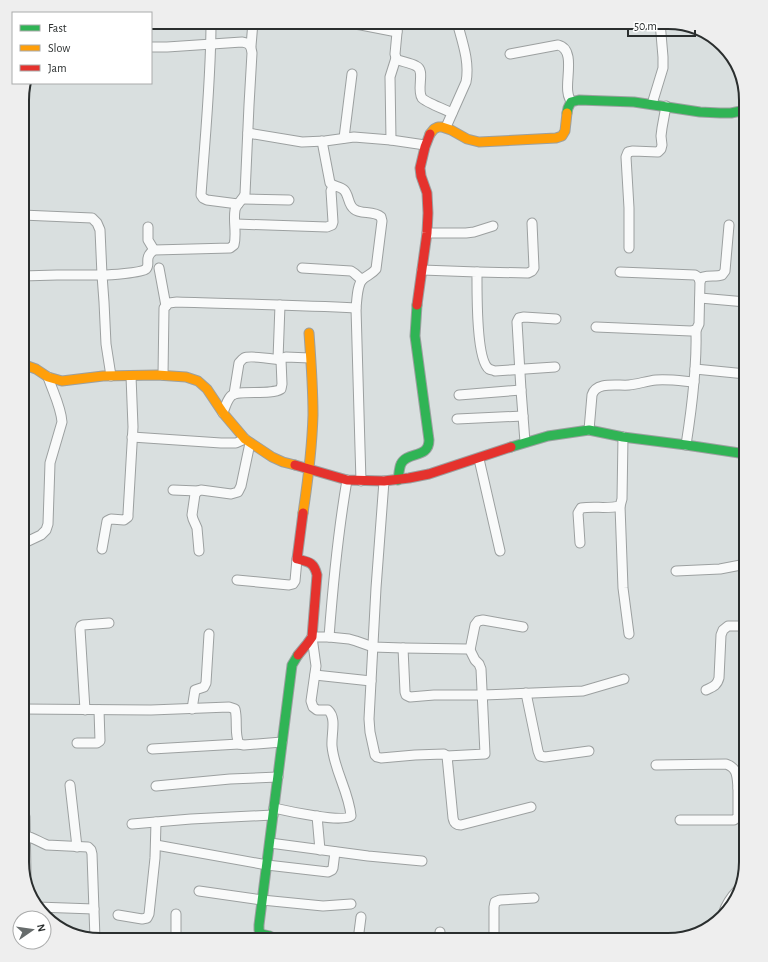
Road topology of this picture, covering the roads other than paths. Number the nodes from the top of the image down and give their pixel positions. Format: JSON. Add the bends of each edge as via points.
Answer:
{"nodes":[{"id":1,"x":211,"y":29,"type":"edge"},
{"id":2,"x":252,"y":29,"type":"edge"},
{"id":3,"x":382,"y":29,"type":"edge"},
{"id":4,"x":397,"y":29,"type":"edge"},
{"id":5,"x":459,"y":29,"type":"edge"},
{"id":6,"x":661,"y":29,"type":"edge"},
{"id":7,"x":397,"y":32,"type":"junction"},
{"id":8,"x":211,"y":43,"type":"junction"},
{"id":9,"x":251,"y":46,"type":"junction"},
{"id":10,"x":152,"y":47,"type":"edge"},
{"id":11,"x":510,"y":54,"type":"dead end"},
{"id":12,"x":396,"y":58,"type":"junction"},
{"id":13,"x":352,"y":74,"type":"dead end"},
{"id":14,"x":572,"y":102,"type":"junction"},
{"id":15,"x":652,"y":104,"type":"junction"},
{"id":16,"x":666,"y":106,"type":"junction"},
{"id":17,"x":739,"y":112,"type":"edge"},
{"id":18,"x":452,"y":113,"type":"junction"},
{"id":19,"x":446,"y":127,"type":"junction"},
{"id":20,"x":248,"y":134,"type":"junction"},
{"id":21,"x":344,"y":138,"type":"junction"},
{"id":22,"x":391,"y":140,"type":"junction"},
{"id":23,"x":322,"y":141,"type":"junction"},
{"id":24,"x":425,"y":146,"type":"junction"},
{"id":25,"x":333,"y":186,"type":"junction"},
{"id":26,"x":289,"y":200,"type":"dead end"},
{"id":27,"x":241,"y":201,"type":"junction"},
{"id":28,"x":29,"y":215,"type":"edge"},
{"id":29,"x":532,"y":223,"type":"dead end"},
{"id":30,"x":236,"y":224,"type":"junction"},
{"id":31,"x":493,"y":226,"type":"dead end"},
{"id":32,"x":729,"y":226,"type":"dead end"},
{"id":33,"x":148,"y":227,"type":"dead end"},
{"id":34,"x":427,"y":233,"type":"junction"},
{"id":35,"x":629,"y":248,"type":"dead end"},
{"id":36,"x":154,"y":250,"type":"junction"},
{"id":37,"x":159,"y":268,"type":"dead end"},
{"id":38,"x":302,"y":268,"type":"dead end"},
{"id":39,"x":422,"y":270,"type":"junction"},
{"id":40,"x":477,"y":272,"type":"junction"},
{"id":41,"x":620,"y":272,"type":"dead end"},
{"id":42,"x":102,"y":275,"type":"junction"},
{"id":43,"x":29,"y":276,"type":"edge"},
{"id":44,"x":362,"y":280,"type":"junction"},
{"id":45,"x":700,"y":281,"type":"junction"},
{"id":46,"x":700,"y":298,"type":"junction"},
{"id":47,"x":739,"y":301,"type":"edge"},
{"id":48,"x":280,"y":305,"type":"junction"},
{"id":49,"x":166,"y":306,"type":"junction"},
{"id":50,"x":356,"y":308,"type":"junction"},
{"id":51,"x":556,"y":319,"type":"dead end"},
{"id":52,"x":596,"y":327,"type":"dead end"},
{"id":53,"x":696,"y":330,"type":"junction"},
{"id":54,"x":309,"y":333,"type":"dead end"},
{"id":55,"x":310,"y":358,"type":"junction"},
{"id":56,"x":280,"y":360,"type":"junction"},
{"id":57,"x":29,"y":366,"type":"edge"},
{"id":58,"x":555,"y":367,"type":"dead end"},
{"id":59,"x":520,"y":369,"type":"junction"},
{"id":60,"x":695,"y":369,"type":"junction"},
{"id":61,"x":739,"y":373,"type":"edge"},
{"id":62,"x":163,"y":375,"type":"junction"},
{"id":63,"x":111,"y":376,"type":"junction"},
{"id":64,"x":131,"y":376,"type":"junction"},
{"id":65,"x":48,"y":377,"type":"junction"},
{"id":66,"x":694,"y":382,"type":"junction"},
{"id":67,"x":521,"y":390,"type":"junction"},
{"id":68,"x":234,"y":394,"type":"junction"},
{"id":69,"x":459,"y":395,"type":"dead end"},
{"id":70,"x":223,"y":413,"type":"junction"},
{"id":71,"x":523,"y":416,"type":"junction"},
{"id":72,"x":457,"y":419,"type":"dead end"},
{"id":73,"x":589,"y":430,"type":"junction"},
{"id":74,"x":132,"y":437,"type":"junction"},
{"id":75,"x":623,"y":437,"type":"junction"},
{"id":76,"x":247,"y":441,"type":"junction"},
{"id":77,"x":525,"y":442,"type":"junction"},
{"id":78,"x":686,"y":445,"type":"junction"},
{"id":79,"x":739,"y":453,"type":"edge"},
{"id":80,"x":479,"y":459,"type":"junction"},
{"id":81,"x":309,"y":470,"type":"junction"},
{"id":82,"x":347,"y":480,"type":"junction"},
{"id":83,"x":398,"y":480,"type":"junction"},
{"id":84,"x":361,"y":481,"type":"junction"},
{"id":85,"x":384,"y":481,"type":"junction"},
{"id":86,"x":173,"y":490,"type":"dead end"},
{"id":87,"x":198,"y":491,"type":"junction"},
{"id":88,"x":620,"y":506,"type":"junction"},
{"id":89,"x":29,"y":541,"type":"edge"},
{"id":90,"x":580,"y":543,"type":"dead end"},
{"id":91,"x":102,"y":549,"type":"dead end"},
{"id":92,"x":199,"y":551,"type":"dead end"},
{"id":93,"x":500,"y":551,"type":"dead end"},
{"id":94,"x":297,"y":559,"type":"junction"},
{"id":95,"x":739,"y":565,"type":"edge"},
{"id":96,"x":676,"y":571,"type":"dead end"},
{"id":97,"x":237,"y":580,"type":"dead end"},
{"id":98,"x":109,"y":623,"type":"dead end"},
{"id":99,"x":739,"y":626,"type":"edge"},
{"id":100,"x":523,"y":627,"type":"dead end"},
{"id":101,"x":209,"y":634,"type":"dead end"},
{"id":102,"x":629,"y":634,"type":"dead end"},
{"id":103,"x":312,"y":637,"type":"junction"},
{"id":104,"x":329,"y":637,"type":"junction"},
{"id":105,"x":373,"y":647,"type":"junction"},
{"id":106,"x":403,"y":648,"type":"junction"},
{"id":107,"x":470,"y":650,"type":"junction"},
{"id":108,"x":315,"y":675,"type":"junction"},
{"id":109,"x":624,"y":679,"type":"dead end"},
{"id":110,"x":371,"y":681,"type":"junction"},
{"id":111,"x":706,"y":690,"type":"dead end"},
{"id":112,"x":526,"y":693,"type":"junction"},
{"id":113,"x":483,"y":695,"type":"junction"},
{"id":114,"x":29,"y":709,"type":"edge"},
{"id":115,"x":192,"y":709,"type":"junction"},
{"id":116,"x":85,"y":710,"type":"junction"},
{"id":117,"x":99,"y":710,"type":"junction"},
{"id":118,"x":282,"y":742,"type":"junction"},
{"id":119,"x":77,"y":743,"type":"dead end"},
{"id":120,"x":239,"y":744,"type":"junction"},
{"id":121,"x":152,"y":749,"type":"dead end"},
{"id":122,"x":589,"y":751,"type":"dead end"},
{"id":123,"x":447,"y":756,"type":"junction"},
{"id":124,"x":656,"y":765,"type":"dead end"},
{"id":125,"x":278,"y":777,"type":"junction"},
{"id":126,"x":739,"y":780,"type":"edge"},
{"id":127,"x":70,"y":785,"type":"dead end"},
{"id":128,"x":156,"y":786,"type":"dead end"},
{"id":129,"x":530,"y":807,"type":"dead end"},
{"id":130,"x":739,"y":808,"type":"edge"},
{"id":131,"x":273,"y":812,"type":"junction"},
{"id":132,"x":317,"y":816,"type":"junction"},
{"id":133,"x":680,"y":820,"type":"dead end"},
{"id":134,"x":156,"y":822,"type":"junction"},
{"id":135,"x":132,"y":824,"type":"dead end"},
{"id":136,"x":29,"y":837,"type":"edge"},
{"id":137,"x":270,"y":843,"type":"junction"},
{"id":138,"x":156,"y":845,"type":"junction"},
{"id":139,"x":77,"y":847,"type":"junction"},
{"id":140,"x":320,"y":850,"type":"junction"},
{"id":141,"x":335,"y":852,"type":"junction"},
{"id":142,"x":422,"y":862,"type":"dead end"},
{"id":143,"x":267,"y":865,"type":"junction"},
{"id":144,"x":199,"y":891,"type":"dead end"},
{"id":145,"x":534,"y":898,"type":"dead end"},
{"id":146,"x":262,"y":900,"type":"junction"},
{"id":147,"x":351,"y":904,"type":"dead end"},
{"id":148,"x":46,"y":907,"type":"edge"},
{"id":149,"x":94,"y":909,"type":"junction"},
{"id":150,"x":176,"y":914,"type":"dead end"},
{"id":151,"x":118,"y":915,"type":"dead end"},
{"id":152,"x":361,"y":917,"type":"dead end"},
{"id":153,"x":95,"y":932,"type":"edge"},
{"id":154,"x":176,"y":933,"type":"edge"},
{"id":155,"x":260,"y":933,"type":"edge"},
{"id":156,"x":359,"y":933,"type":"edge"},
{"id":157,"x":494,"y":933,"type":"edge"}],
"edges":[{"from":1,"to":8,"type":"street"},
{"from":2,"to":9,"type":"street"},
{"from":3,"to":7,"type":"street"},
{"from":4,"to":7,"type":"street"},
{"from":5,"to":18,"type":"street","via":[[467,74]]},
{"from":6,"to":15,"type":"street","via":[[663,68]]},
{"from":7,"to":12,"type":"street"},
{"from":8,"to":9,"type":"street","via":[[242,42]]},
{"from":8,"to":10,"type":"street"},
{"from":8,"to":27,"type":"street","via":[[201,195],[207,200]]},
{"from":9,"to":20,"type":"street"},
{"from":11,"to":14,"type":"street","via":[[558,45],[566,49],[568,93]]},
{"from":12,"to":18,"type":"street","via":[[420,68],[420,90],[424,100]]},
{"from":12,"to":22,"type":"street","via":[[390,77]]},
{"from":13,"to":21,"type":"street"},
{"from":14,"to":15,"type":"street","via":[[628,101]]},
{"from":14,"to":19,"type":"street","via":[[568,108],[565,130],[562,136],[556,138],[480,142]]},
{"from":15,"to":16,"type":"street"},
{"from":16,"to":17,"type":"street","via":[[700,112]]},
{"from":16,"to":35,"type":"street","via":[[661,150],[633,151],[628,152],[626,157]]},
{"from":18,"to":19,"type":"street"},
{"from":19,"to":24,"type":"street","via":[[434,127]]},
{"from":20,"to":23,"type":"street","via":[[302,142]]},
{"from":20,"to":27,"type":"street","via":[[245,194]]},
{"from":21,"to":22,"type":"street"},
{"from":21,"to":23,"type":"street"},
{"from":22,"to":24,"type":"street"},
{"from":23,"to":25,"type":"street","via":[[330,183]]},
{"from":24,"to":34,"type":"street","via":[[420,172],[427,194]]},
{"from":25,"to":30,"type":"street","via":[[332,225]]},
{"from":25,"to":44,"type":"street","via":[[345,191],[352,208],[381,217],[376,269]]},
{"from":26,"to":27,"type":"street"},
{"from":27,"to":30,"type":"street","via":[[235,210]]},
{"from":28,"to":42,"type":"street","via":[[92,218],[100,230]]},
{"from":29,"to":40,"type":"street","via":[[532,271]]},
{"from":30,"to":36,"type":"street","via":[[236,239],[230,248]]},
{"from":31,"to":34,"type":"street","via":[[466,233]]},
{"from":32,"to":45,"type":"street","via":[[725,271],[720,276],[709,275]]},
{"from":33,"to":36,"type":"street","via":[[148,240]]},
{"from":34,"to":39,"type":"street"},
{"from":36,"to":42,"type":"street","via":[[148,257],[145,270]]},
{"from":37,"to":49,"type":"street"},
{"from":38,"to":44,"type":"street","via":[[351,271]]},
{"from":39,"to":40,"type":"street"},
{"from":39,"to":83,"type":"street","via":[[417,300],[416,336],[429,446],[425,451],[401,463]]},
{"from":40,"to":59,"type":"street","via":[[479,339],[485,363],[489,369],[495,371]]},
{"from":41,"to":45,"type":"street","via":[[695,275]]},
{"from":42,"to":43,"type":"street"},
{"from":42,"to":63,"type":"street","via":[[106,344]]},
{"from":44,"to":50,"type":"street"},
{"from":45,"to":46,"type":"street"},
{"from":46,"to":47,"type":"street"},
{"from":46,"to":53,"type":"street"},
{"from":48,"to":49,"type":"street","via":[[177,302]]},
{"from":48,"to":50,"type":"street"},
{"from":48,"to":56,"type":"street"},
{"from":49,"to":62,"type":"street"},
{"from":50,"to":84,"type":"street"},
{"from":51,"to":59,"type":"street","via":[[519,318],[517,322]]},
{"from":52,"to":53,"type":"street"},
{"from":53,"to":60,"type":"street"},
{"from":54,"to":55,"type":"street"},
{"from":55,"to":56,"type":"street","via":[[286,357]]},
{"from":55,"to":81,"type":"street","via":[[312,413]]},
{"from":56,"to":68,"type":"street","via":[[251,357],[242,360],[239,363]]},
{"from":56,"to":68,"type":"street","via":[[281,389]]},
{"from":57,"to":65,"type":"street"},
{"from":58,"to":59,"type":"street"},
{"from":59,"to":67,"type":"street"},
{"from":60,"to":61,"type":"street"},
{"from":60,"to":66,"type":"street"},
{"from":62,"to":64,"type":"street"},
{"from":62,"to":70,"type":"street","via":[[198,381],[208,389]]},
{"from":63,"to":64,"type":"street"},
{"from":63,"to":65,"type":"street","via":[[62,380]]},
{"from":64,"to":74,"type":"street"},
{"from":65,"to":89,"type":"street","via":[[60,408],[62,422],[50,463],[48,524],[41,535]]},
{"from":66,"to":73,"type":"street","via":[[657,380],[596,388],[592,394]]},
{"from":66,"to":78,"type":"street"},
{"from":67,"to":69,"type":"street"},
{"from":67,"to":71,"type":"street"},
{"from":68,"to":70,"type":"street","via":[[228,398]]},
{"from":70,"to":76,"type":"street"},
{"from":71,"to":72,"type":"street"},
{"from":71,"to":77,"type":"street"},
{"from":73,"to":75,"type":"street"},
{"from":73,"to":77,"type":"street","via":[[556,434]]},
{"from":74,"to":76,"type":"street","via":[[221,443]]},
{"from":74,"to":91,"type":"street","via":[[128,517],[124,520],[107,521]]},
{"from":75,"to":78,"type":"street"},
{"from":75,"to":88,"type":"street"},
{"from":76,"to":81,"type":"street","via":[[272,457]]},
{"from":76,"to":87,"type":"street","via":[[238,492],[231,494]]},
{"from":77,"to":80,"type":"street"},
{"from":78,"to":79,"type":"street"},
{"from":80,"to":83,"type":"street"},
{"from":80,"to":93,"type":"street"},
{"from":81,"to":82,"type":"street"},
{"from":81,"to":94,"type":"street"},
{"from":82,"to":84,"type":"street"},
{"from":82,"to":104,"type":"street","via":[[334,568]]},
{"from":83,"to":85,"type":"street"},
{"from":84,"to":85,"type":"street"},
{"from":85,"to":105,"type":"street"},
{"from":86,"to":87,"type":"street"},
{"from":87,"to":92,"type":"street","via":[[195,494],[192,515],[197,528]]},
{"from":88,"to":90,"type":"street","via":[[581,508],[578,513]]},
{"from":88,"to":102,"type":"street","via":[[623,588]]},
{"from":94,"to":97,"type":"street","via":[[292,585]]},
{"from":94,"to":103,"type":"street","via":[[312,562],[317,575]]},
{"from":95,"to":96,"type":"street"},
{"from":98,"to":116,"type":"street","via":[[83,624],[80,629]]},
{"from":99,"to":111,"type":"street","via":[[728,626],[723,630],[718,682]]},
{"from":100,"to":107,"type":"street","via":[[478,621]]},
{"from":101,"to":115,"type":"street","via":[[206,683],[204,687],[195,690]]},
{"from":103,"to":104,"type":"street"},
{"from":103,"to":108,"type":"street"},
{"from":103,"to":118,"type":"street","via":[[309,644],[298,653],[292,665]]},
{"from":104,"to":105,"type":"street","via":[[356,641]]},
{"from":105,"to":106,"type":"street"},
{"from":105,"to":110,"type":"street"},
{"from":106,"to":107,"type":"street"},
{"from":106,"to":113,"type":"street","via":[[406,695]]},
{"from":107,"to":113,"type":"street","via":[[481,666]]},
{"from":108,"to":110,"type":"street"},
{"from":108,"to":132,"type":"street","via":[[313,707],[317,710],[328,710],[332,714],[334,757],[351,814],[348,818]]},
{"from":109,"to":112,"type":"street","via":[[583,691]]},
{"from":110,"to":123,"type":"street","via":[[370,732],[377,757],[444,754]]},
{"from":112,"to":113,"type":"street"},
{"from":112,"to":122,"type":"street","via":[[540,756]]},
{"from":113,"to":123,"type":"street","via":[[485,754]]},
{"from":114,"to":116,"type":"street"},
{"from":115,"to":117,"type":"street"},
{"from":115,"to":120,"type":"street","via":[[235,709],[236,738]]},
{"from":116,"to":117,"type":"street"},
{"from":117,"to":119,"type":"street","via":[[100,741]]},
{"from":118,"to":120,"type":"street"},
{"from":118,"to":125,"type":"street"},
{"from":120,"to":121,"type":"street"},
{"from":123,"to":129,"type":"street","via":[[453,818],[457,825]]},
{"from":124,"to":126,"type":"street","via":[[726,764],[735,769]]},
{"from":125,"to":128,"type":"street"},
{"from":125,"to":131,"type":"street"},
{"from":127,"to":139,"type":"street"},
{"from":130,"to":133,"type":"street","via":[[734,820]]},
{"from":131,"to":132,"type":"street"},
{"from":131,"to":134,"type":"street"},
{"from":131,"to":137,"type":"street"},
{"from":132,"to":140,"type":"street"},
{"from":134,"to":135,"type":"street"},
{"from":134,"to":138,"type":"street"},
{"from":136,"to":139,"type":"street","via":[[42,844]]},
{"from":137,"to":140,"type":"street"},
{"from":137,"to":143,"type":"street"},
{"from":138,"to":143,"type":"street"},
{"from":138,"to":151,"type":"street","via":[[147,918]]},
{"from":139,"to":149,"type":"street","via":[[88,847],[91,850]]},
{"from":140,"to":141,"type":"street"},
{"from":141,"to":142,"type":"street"},
{"from":141,"to":143,"type":"street","via":[[333,868],[328,872]]},
{"from":143,"to":146,"type":"street"},
{"from":144,"to":146,"type":"street"},
{"from":145,"to":157,"type":"street","via":[[495,902]]},
{"from":146,"to":147,"type":"street","via":[[323,906]]},
{"from":146,"to":155,"type":"street"},
{"from":148,"to":149,"type":"street"},
{"from":149,"to":153,"type":"street"},
{"from":150,"to":154,"type":"street"},
{"from":152,"to":156,"type":"street"}]}
